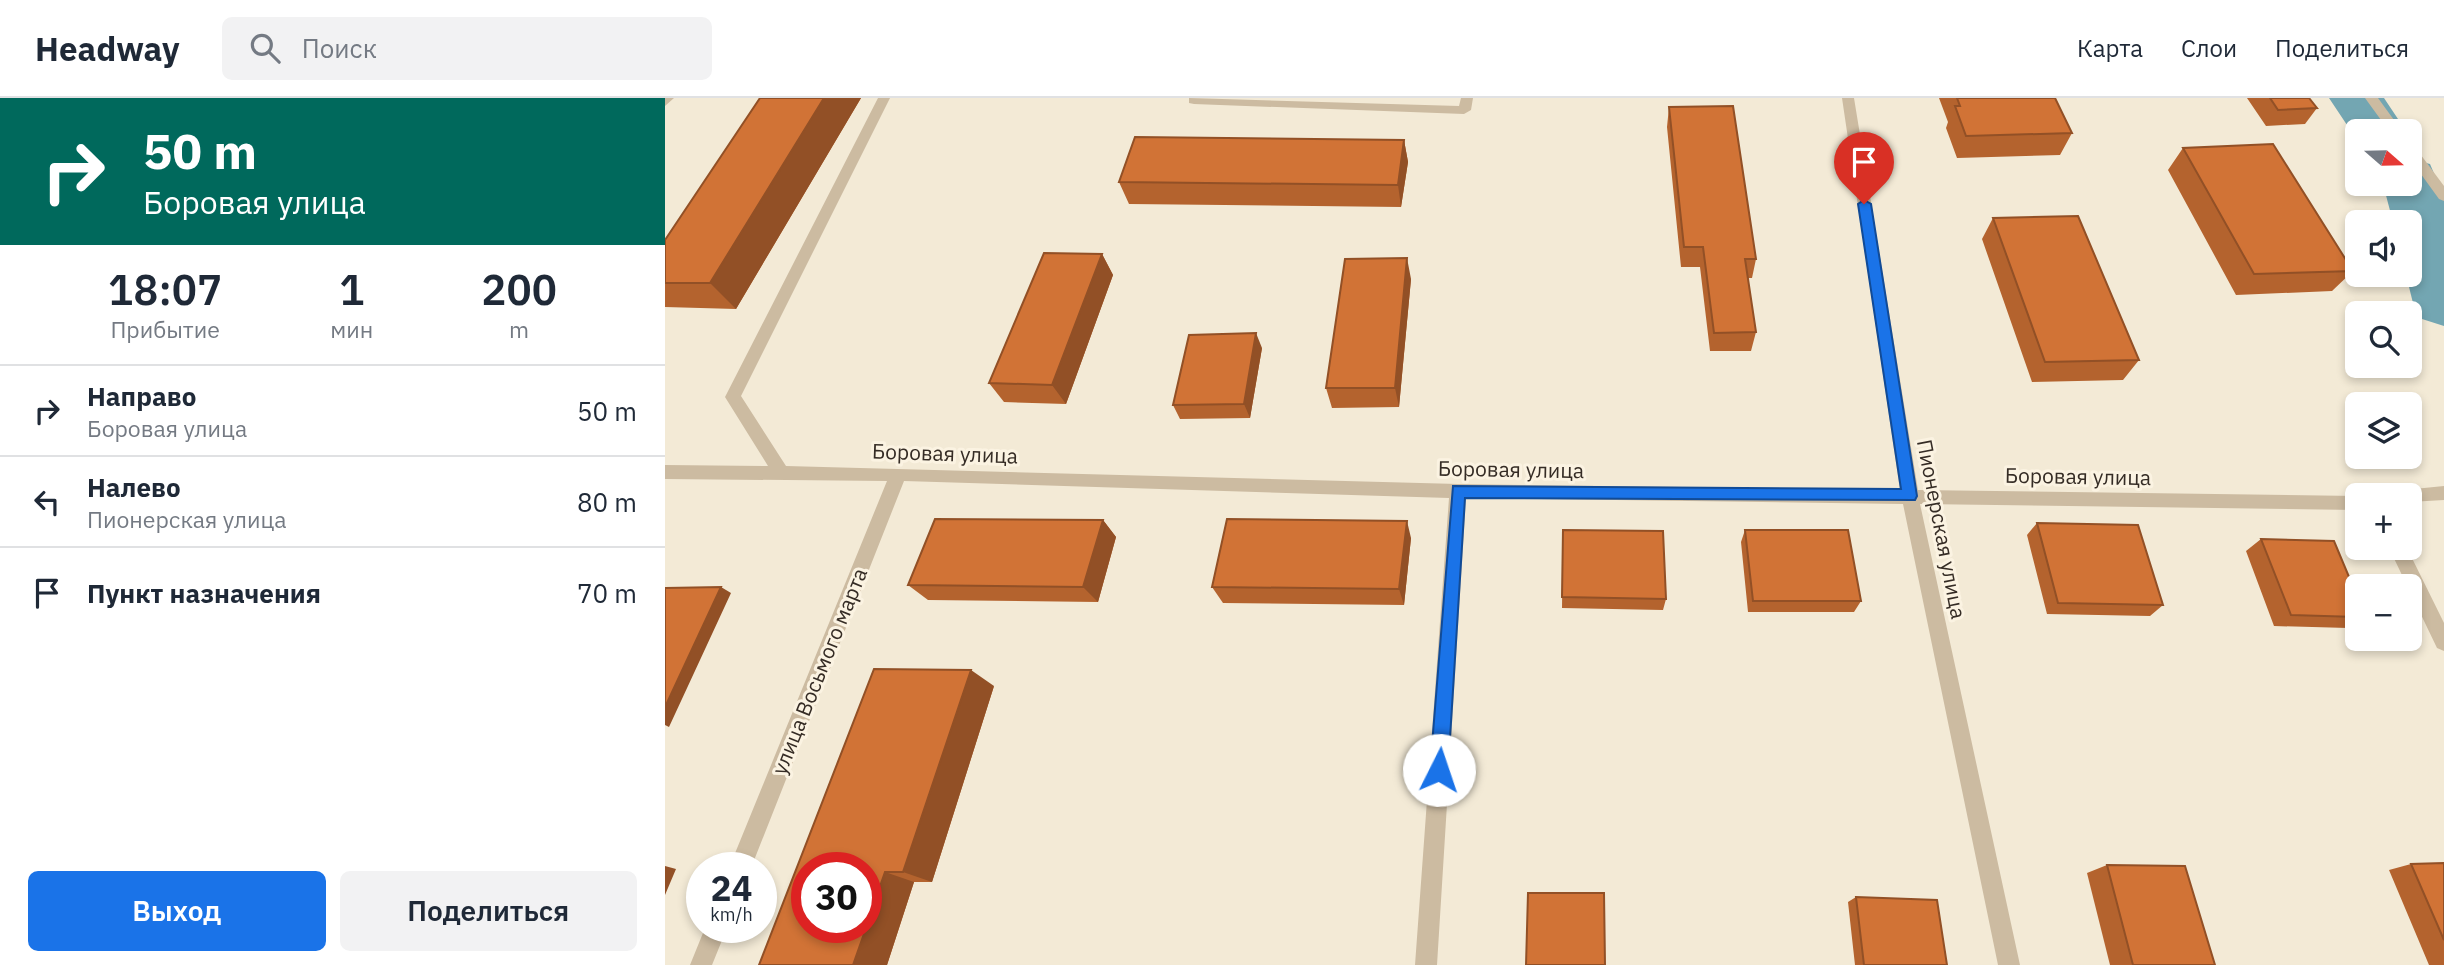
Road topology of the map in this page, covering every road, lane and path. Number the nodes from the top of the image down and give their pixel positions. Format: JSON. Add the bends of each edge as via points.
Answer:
{"nodes":[{"id":1,"x":668,"y":98,"type":"edge"},
{"id":2,"x":884,"y":98,"type":"edge"},
{"id":3,"x":1467,"y":98,"type":"edge"},
{"id":4,"x":1848,"y":98,"type":"edge"},
{"id":5,"x":2371,"y":98,"type":"edge"},
{"id":6,"x":1194,"y":100,"type":"edge"},
{"id":7,"x":665,"y":102,"type":"edge"},
{"id":8,"x":2387,"y":119,"type":"edge"},
{"id":9,"x":2422,"y":166,"type":"edge"},
{"id":10,"x":2444,"y":196,"type":"edge"},
{"id":11,"x":665,"y":472,"type":"edge"},
{"id":12,"x":781,"y":472,"type":"junction"},
{"id":13,"x":898,"y":474,"type":"junction"},
{"id":14,"x":1458,"y":491,"type":"junction"},
{"id":15,"x":1910,"y":496,"type":"junction"},
{"id":16,"x":2345,"y":503,"type":"edge"},
{"id":17,"x":2404,"y":560,"type":"edge"},
{"id":18,"x":2444,"y":642,"type":"edge"},
{"id":19,"x":746,"y":852,"type":"edge"},
{"id":20,"x":710,"y":943,"type":"edge"},
{"id":21,"x":701,"y":965,"type":"edge"},
{"id":22,"x":1426,"y":965,"type":"edge"},
{"id":23,"x":2009,"y":965,"type":"edge"}],
"edges":[{"from":1,"to":7,"type":"street"},
{"from":2,"to":12,"type":"street","via":[[733,397]]},
{"from":3,"to":6,"type":"street","via":[[1464,110]]},
{"from":4,"to":15,"type":"street","name":"Пионерская улица"},
{"from":5,"to":8,"type":"street"},
{"from":9,"to":10,"type":"street"},
{"from":11,"to":12,"type":"street","name":"Боровая улица"},
{"from":12,"to":13,"type":"street","name":"Боровая улица"},
{"from":13,"to":14,"type":"street","name":"Боровая улица"},
{"from":13,"to":19,"type":"street","name":"улица Восьмого марта"},
{"from":14,"to":15,"type":"street","name":"Боровая улица"},
{"from":14,"to":22,"type":"street"},
{"from":15,"to":16,"type":"street","name":"Боровая улица"},
{"from":15,"to":23,"type":"street","name":"Пионерская улица"},
{"from":17,"to":18,"type":"street"},
{"from":20,"to":21,"type":"street"}]}
